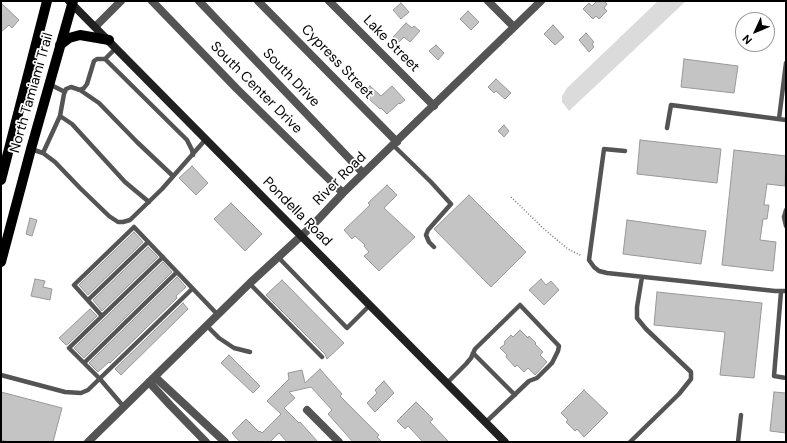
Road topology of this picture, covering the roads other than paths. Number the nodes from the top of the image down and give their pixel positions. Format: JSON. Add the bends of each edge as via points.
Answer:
{"nodes":[{"id":1,"x":47,"y":1,"type":"edge"},
{"id":2,"x":121,"y":1,"type":"edge"},
{"id":3,"x":152,"y":1,"type":"edge"},
{"id":4,"x":199,"y":1,"type":"edge"},
{"id":5,"x":258,"y":1,"type":"edge"},
{"id":6,"x":329,"y":1,"type":"edge"},
{"id":7,"x":488,"y":1,"type":"edge"},
{"id":8,"x":541,"y":1,"type":"edge"},
{"id":9,"x":71,"y":2,"type":"edge"},
{"id":10,"x":95,"y":27,"type":"junction"},
{"id":11,"x":514,"y":27,"type":"junction"},
{"id":12,"x":112,"y":44,"type":"junction"},
{"id":13,"x":60,"y":45,"type":"junction"},
{"id":14,"x":105,"y":59,"type":"junction"},
{"id":15,"x":786,"y":63,"type":"edge"},
{"id":16,"x":49,"y":84,"type":"junction"},
{"id":17,"x":80,"y":90,"type":"junction"},
{"id":18,"x":65,"y":92,"type":"junction"},
{"id":19,"x":784,"y":95,"type":"edge"},
{"id":20,"x":434,"y":106,"type":"junction"},
{"id":21,"x":60,"y":116,"type":"junction"},
{"id":22,"x":779,"y":119,"type":"junction"},
{"id":23,"x":786,"y":120,"type":"edge"},
{"id":24,"x":667,"y":128,"type":"dead end"},
{"id":25,"x":206,"y":139,"type":"junction"},
{"id":26,"x":395,"y":144,"type":"junction"},
{"id":27,"x":31,"y":149,"type":"junction"},
{"id":28,"x":625,"y":151,"type":"dead end"},
{"id":29,"x":43,"y":153,"type":"junction"},
{"id":30,"x":193,"y":155,"type":"junction"},
{"id":31,"x":363,"y":173,"type":"junction"},
{"id":32,"x":174,"y":176,"type":"junction"},
{"id":33,"x":1,"y":180,"type":"edge"},
{"id":34,"x":343,"y":193,"type":"junction"},
{"id":35,"x":149,"y":202,"type":"junction"},
{"id":36,"x":786,"y":210,"type":"edge"},
{"id":37,"x":786,"y":226,"type":"edge"},
{"id":38,"x":301,"y":236,"type":"junction"},
{"id":39,"x":148,"y":242,"type":"junction"},
{"id":40,"x":434,"y":247,"type":"dead end"},
{"id":41,"x":162,"y":257,"type":"junction"},
{"id":42,"x":278,"y":257,"type":"junction"},
{"id":43,"x":1,"y":262,"type":"edge"},
{"id":44,"x":177,"y":272,"type":"junction"},
{"id":45,"x":642,"y":277,"type":"junction"},
{"id":46,"x":249,"y":284,"type":"junction"},
{"id":47,"x":192,"y":289,"type":"junction"},
{"id":48,"x":784,"y":291,"type":"edge"},
{"id":49,"x":88,"y":300,"type":"junction"},
{"id":50,"x":370,"y":305,"type":"junction"},
{"id":51,"x":218,"y":315,"type":"junction"},
{"id":52,"x":102,"y":316,"type":"junction"},
{"id":53,"x":207,"y":326,"type":"junction"},
{"id":54,"x":250,"y":352,"type":"dead end"},
{"id":55,"x":473,"y":353,"type":"junction"},
{"id":56,"x":322,"y":357,"type":"dead end"},
{"id":57,"x":84,"y":363,"type":"junction"},
{"id":58,"x":1,"y":375,"type":"edge"},
{"id":59,"x":786,"y":378,"type":"edge"},
{"id":60,"x":100,"y":379,"type":"junction"},
{"id":61,"x":152,"y":379,"type":"junction"},
{"id":62,"x":447,"y":383,"type":"junction"},
{"id":63,"x":515,"y":395,"type":"junction"},
{"id":64,"x":187,"y":406,"type":"junction"},
{"id":65,"x":124,"y":407,"type":"junction"},
{"id":66,"x":307,"y":410,"type":"dead end"},
{"id":67,"x":179,"y":414,"type":"junction"},
{"id":68,"x":741,"y":415,"type":"dead end"},
{"id":69,"x":486,"y":422,"type":"junction"},
{"id":70,"x":216,"y":433,"type":"junction"},
{"id":71,"x":88,"y":442,"type":"edge"},
{"id":72,"x":206,"y":442,"type":"edge"},
{"id":73,"x":225,"y":442,"type":"edge"},
{"id":74,"x":339,"y":442,"type":"edge"},
{"id":75,"x":505,"y":442,"type":"edge"},
{"id":76,"x":630,"y":442,"type":"edge"},
{"id":77,"x":738,"y":442,"type":"edge"}],
"edges":[{"from":1,"to":33,"type":"main road","name":"North Tamiami Trail"},
{"from":2,"to":10,"type":"street"},
{"from":3,"to":34,"type":"street","name":"South Center Drive"},
{"from":4,"to":31,"type":"street","name":"South Drive"},
{"from":5,"to":26,"type":"street","name":"Cypress Street"},
{"from":6,"to":20,"type":"street","name":"Lake Street"},
{"from":7,"to":11,"type":"street"},
{"from":8,"to":11,"type":"street","name":"River Road"},
{"from":9,"to":10,"type":"main road","name":"Pondella Road"},
{"from":9,"to":13,"type":"main road","name":"North Tamiami Trail"},
{"from":10,"to":12,"type":"main road","name":"Pondella Road"},
{"from":11,"to":20,"type":"street","name":"River Road"},
{"from":12,"to":13,"type":"main road","via":[[80,35],[69,38]]},
{"from":12,"to":14,"type":"lane"},
{"from":12,"to":25,"type":"main road","name":"Pondella Road"},
{"from":13,"to":16,"type":"main road","name":"North Tamiami Trail"},
{"from":14,"to":17,"type":"lane","via":[[94,61],[87,84]]},
{"from":14,"to":30,"type":"lane","via":[[187,140]]},
{"from":15,"to":19,"type":"lane"},
{"from":16,"to":18,"type":"lane"},
{"from":16,"to":27,"type":"main road","name":"North Tamiami Trail"},
{"from":17,"to":18,"type":"lane","via":[[71,87]]},
{"from":17,"to":32,"type":"lane","via":[[99,103]]},
{"from":18,"to":21,"type":"lane"},
{"from":19,"to":22,"type":"lane"},
{"from":20,"to":26,"type":"street","name":"River Road"},
{"from":21,"to":29,"type":"lane"},
{"from":21,"to":35,"type":"lane","via":[[72,124],[125,182]]},
{"from":22,"to":23,"type":"lane"},
{"from":22,"to":24,"type":"lane","via":[[671,105]]},
{"from":25,"to":30,"type":"lane"},
{"from":25,"to":38,"type":"main road","name":"Pondella Road"},
{"from":26,"to":31,"type":"street","name":"River Road"},
{"from":26,"to":40,"type":"lane","via":[[451,204],[426,235]]},
{"from":27,"to":29,"type":"lane"},
{"from":27,"to":43,"type":"main road","name":"North Tamiami Trail"},
{"from":28,"to":45,"type":"lane","via":[[604,149],[589,260],[600,271]]},
{"from":29,"to":35,"type":"lane","via":[[118,222],[130,220]]},
{"from":30,"to":32,"type":"lane"},
{"from":31,"to":34,"type":"street","name":"River Road"},
{"from":32,"to":35,"type":"lane"},
{"from":34,"to":38,"type":"street","name":"River Road"},
{"from":36,"to":37,"type":"lane"},
{"from":38,"to":42,"type":"street","name":"River Road"},
{"from":38,"to":50,"type":"main road","name":"Pondella Road"},
{"from":39,"to":41,"type":"lane"},
{"from":39,"to":49,"type":"lane"},
{"from":39,"to":49,"type":"lane","via":[[134,227],[74,285]]},
{"from":41,"to":44,"type":"lane"},
{"from":41,"to":52,"type":"lane"},
{"from":42,"to":46,"type":"street","name":"River Road"},
{"from":42,"to":50,"type":"lane","via":[[347,328]]},
{"from":44,"to":47,"type":"lane"},
{"from":44,"to":57,"type":"lane"},
{"from":45,"to":48,"type":"lane"},
{"from":45,"to":76,"type":"lane","via":[[637,318],[691,372],[691,379]]},
{"from":46,"to":51,"type":"street","name":"River Road"},
{"from":46,"to":56,"type":"lane"},
{"from":47,"to":51,"type":"lane"},
{"from":47,"to":60,"type":"lane"},
{"from":48,"to":59,"type":"lane","via":[[774,376]]},
{"from":49,"to":52,"type":"lane"},
{"from":50,"to":62,"type":"main road","name":"Pondella Road"},
{"from":51,"to":53,"type":"street","name":"River Road"},
{"from":52,"to":57,"type":"lane","via":[[69,348]]},
{"from":53,"to":54,"type":"lane","via":[[234,348]]},
{"from":53,"to":61,"type":"street","name":"River Road"},
{"from":55,"to":62,"type":"lane"},
{"from":55,"to":63,"type":"lane"},
{"from":55,"to":63,"type":"lane","via":[[520,305],[559,346],[552,363]]},
{"from":57,"to":60,"type":"lane"},
{"from":58,"to":60,"type":"lane","via":[[76,393],[88,390]]},
{"from":60,"to":65,"type":"lane"},
{"from":61,"to":64,"type":"street"},
{"from":61,"to":65,"type":"street","name":"River Road"},
{"from":61,"to":67,"type":"street"},
{"from":62,"to":69,"type":"main road","name":"Pondella Road"},
{"from":63,"to":69,"type":"lane"},
{"from":64,"to":67,"type":"street"},
{"from":64,"to":70,"type":"street"},
{"from":65,"to":71,"type":"street","name":"River Road"},
{"from":66,"to":74,"type":"street"},
{"from":67,"to":72,"type":"street"},
{"from":68,"to":77,"type":"lane"},
{"from":69,"to":75,"type":"main road","name":"Pondella Road"},
{"from":70,"to":72,"type":"street"},
{"from":70,"to":73,"type":"street"}]}
